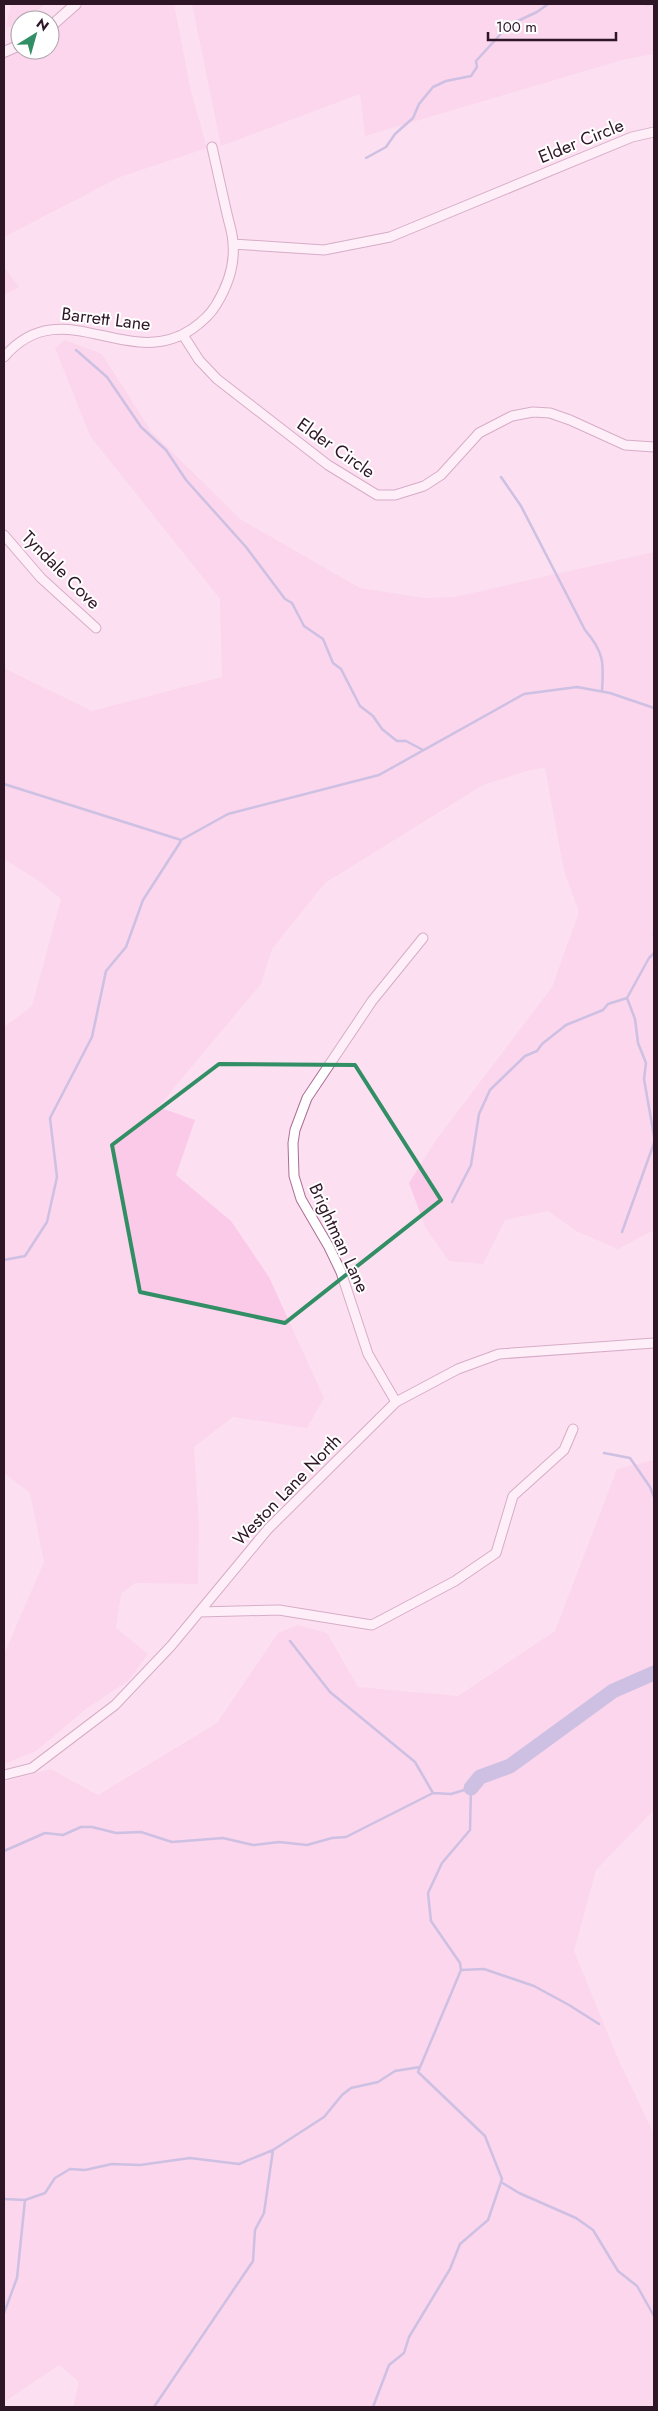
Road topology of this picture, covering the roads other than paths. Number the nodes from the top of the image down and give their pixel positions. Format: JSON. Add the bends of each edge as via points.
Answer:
{"nodes":[{"id":1,"x":76,"y":4,"type":"edge"},
{"id":2,"x":60,"y":18,"type":"edge"},
{"id":3,"x":654,"y":132,"type":"edge"},
{"id":4,"x":212,"y":147,"type":"dead end"},
{"id":5,"x":233,"y":244,"type":"junction"},
{"id":6,"x":183,"y":335,"type":"junction"},
{"id":7,"x":4,"y":357,"type":"edge"},
{"id":8,"x":654,"y":447,"type":"edge"},
{"id":9,"x":4,"y":535,"type":"edge"},
{"id":10,"x":96,"y":628,"type":"dead end"},
{"id":11,"x":423,"y":938,"type":"dead end"},
{"id":12,"x":654,"y":1343,"type":"edge"},
{"id":13,"x":396,"y":1402,"type":"junction"},
{"id":14,"x":573,"y":1429,"type":"dead end"},
{"id":15,"x":199,"y":1612,"type":"junction"},
{"id":16,"x":4,"y":1775,"type":"edge"}],
"edges":[{"from":1,"to":2,"type":"street"},
{"from":3,"to":5,"type":"street","name":"Elder Circle","via":[[632,137],[390,237],[324,250]]},
{"from":4,"to":5,"type":"street","name":"Barrett Lane"},
{"from":5,"to":6,"type":"street","name":"Barrett Lane","via":[[230,277],[222,294],[210,314]]},
{"from":6,"to":7,"type":"street","name":"Barrett Lane","via":[[142,343],[124,342],[71,328],[53,328],[22,339]]},
{"from":6,"to":8,"type":"street","name":"Elder Circle","via":[[199,360],[217,379],[328,465],[377,495],[395,495],[424,486],[441,475],[479,432],[526,413],[550,413],[626,445]]},
{"from":9,"to":10,"type":"street","name":"Tyndale Cove","via":[[41,578]]},
{"from":11,"to":13,"type":"street","name":"Brightman Lane","via":[[372,1001],[308,1098],[293,1143],[294,1176],[301,1199],[340,1272],[368,1354]]},
{"from":12,"to":13,"type":"street","name":"Weston Lane North","via":[[499,1354],[458,1369]]},
{"from":13,"to":15,"type":"street","name":"Weston Lane North","via":[[268,1528]]},
{"from":14,"to":15,"type":"street","via":[[564,1450],[513,1496],[496,1553],[455,1581],[372,1625],[279,1610]]},
{"from":15,"to":16,"type":"street","name":"Weston Lane North","via":[[115,1705],[32,1768]]}]}
